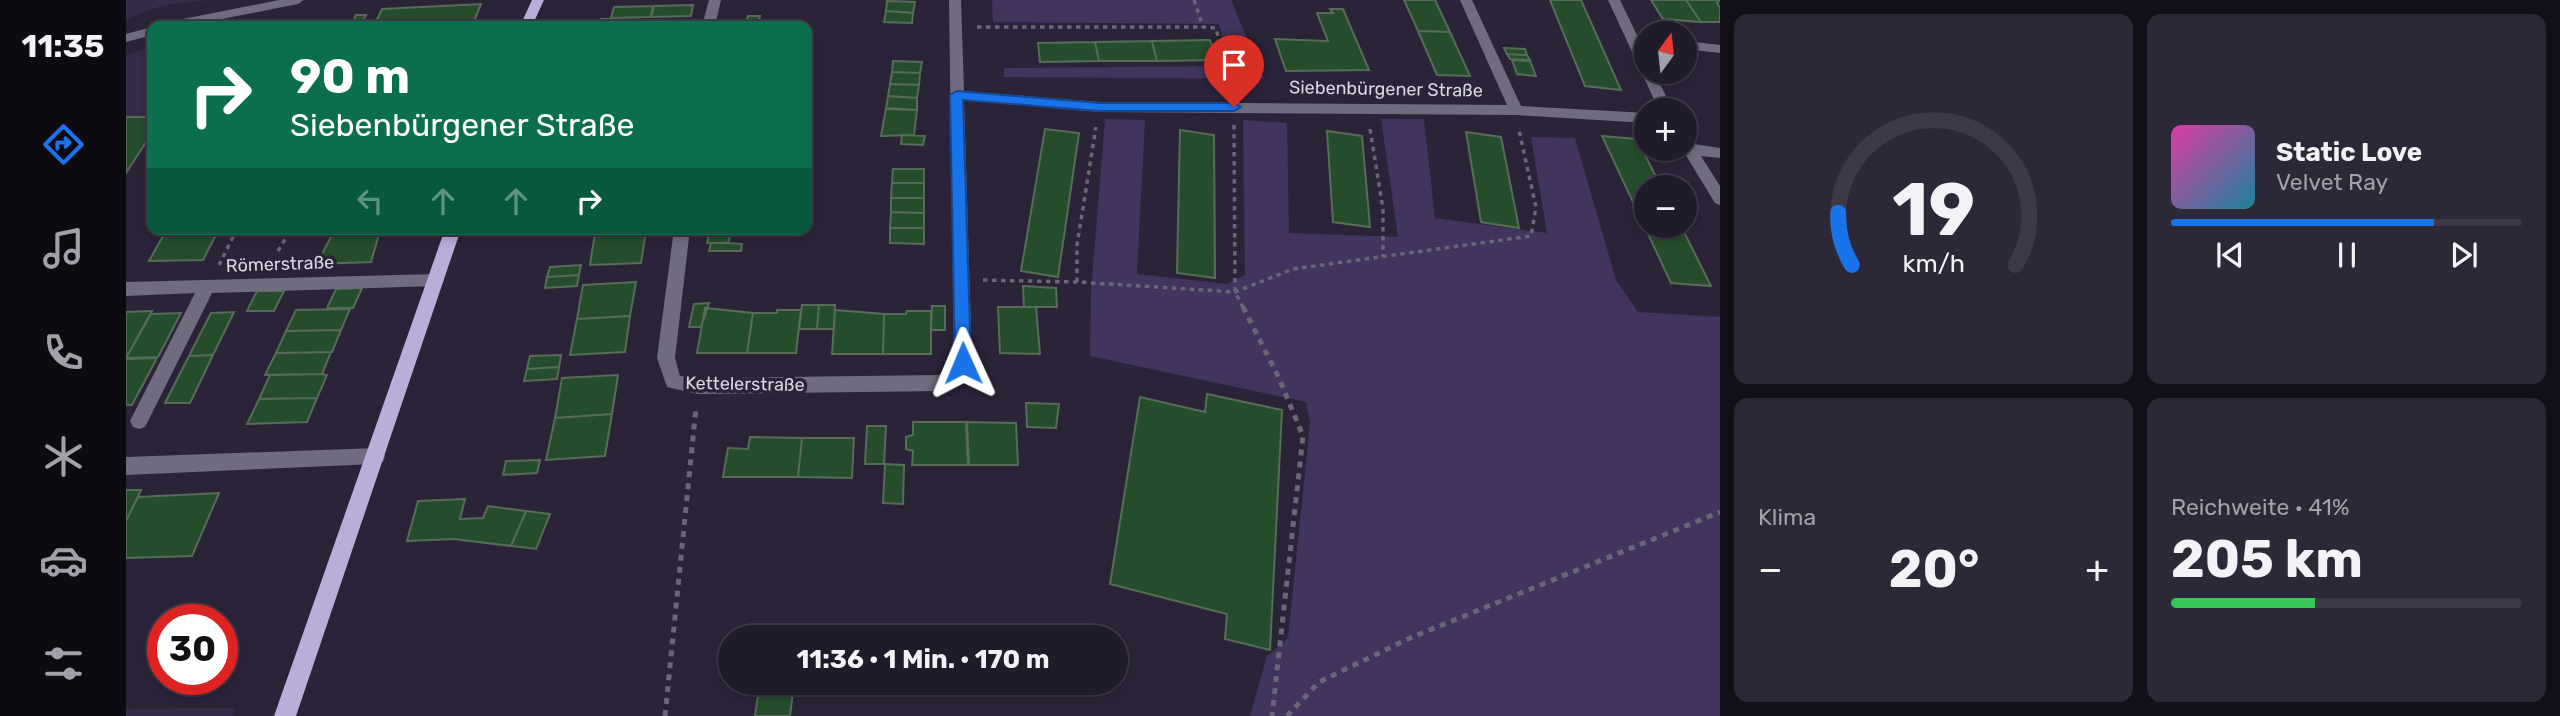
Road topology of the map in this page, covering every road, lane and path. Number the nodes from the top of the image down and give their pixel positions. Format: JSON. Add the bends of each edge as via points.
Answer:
{"nodes":[{"id":1,"x":298,"y":0,"type":"edge"},
{"id":2,"x":538,"y":0,"type":"edge"},
{"id":3,"x":715,"y":0,"type":"edge"},
{"id":4,"x":955,"y":0,"type":"edge"},
{"id":5,"x":1194,"y":0,"type":"edge"},
{"id":6,"x":1466,"y":0,"type":"edge"},
{"id":7,"x":1614,"y":0,"type":"edge"},
{"id":8,"x":193,"y":21,"type":"edge"},
{"id":9,"x":528,"y":21,"type":"edge"},
{"id":10,"x":710,"y":21,"type":"edge"},
{"id":11,"x":955,"y":26,"type":"junction"},
{"id":12,"x":1203,"y":27,"type":"junction"},
{"id":13,"x":147,"y":32,"type":"edge"},
{"id":14,"x":126,"y":38,"type":"edge"},
{"id":15,"x":1631,"y":40,"type":"junction"},
{"id":16,"x":1634,"y":40,"type":"edge"},
{"id":17,"x":1634,"y":46,"type":"edge"},
{"id":18,"x":1698,"y":46,"type":"edge"},
{"id":19,"x":1720,"y":49,"type":"edge"},
{"id":20,"x":957,"y":95,"type":"junction"},
{"id":21,"x":1099,"y":107,"type":"junction"},
{"id":22,"x":1234,"y":107,"type":"junction"},
{"id":23,"x":1365,"y":109,"type":"junction"},
{"id":24,"x":1516,"y":110,"type":"junction"},
{"id":25,"x":1634,"y":117,"type":"edge"},
{"id":26,"x":1697,"y":148,"type":"edge"},
{"id":27,"x":1720,"y":153,"type":"edge"},
{"id":28,"x":1696,"y":161,"type":"edge"},
{"id":29,"x":1720,"y":199,"type":"edge"},
{"id":30,"x":234,"y":235,"type":"edge"},
{"id":31,"x":287,"y":235,"type":"edge"},
{"id":32,"x":451,"y":235,"type":"edge"},
{"id":33,"x":681,"y":235,"type":"edge"},
{"id":34,"x":278,"y":251,"type":"dead end"},
{"id":35,"x":1382,"y":257,"type":"junction"},
{"id":36,"x":961,"y":280,"type":"junction"},
{"id":37,"x":436,"y":281,"type":"junction"},
{"id":38,"x":1077,"y":282,"type":"junction"},
{"id":39,"x":207,"y":287,"type":"junction"},
{"id":40,"x":126,"y":289,"type":"edge"},
{"id":41,"x":1235,"y":292,"type":"junction"},
{"id":42,"x":698,"y":386,"type":"junction"},
{"id":43,"x":139,"y":421,"type":"dead end"},
{"id":44,"x":376,"y":456,"type":"junction"},
{"id":45,"x":126,"y":466,"type":"edge"},
{"id":46,"x":1720,"y":512,"type":"edge"},
{"id":47,"x":285,"y":716,"type":"edge"},
{"id":48,"x":666,"y":716,"type":"edge"},
{"id":49,"x":1272,"y":716,"type":"edge"},
{"id":50,"x":1287,"y":716,"type":"edge"}],
"edges":[{"from":1,"to":8,"type":"street"},
{"from":2,"to":9,"type":"main road"},
{"from":3,"to":10,"type":"street"},
{"from":4,"to":11,"type":"street"},
{"from":5,"to":12,"type":"path"},
{"from":6,"to":24,"type":"street"},
{"from":7,"to":15,"type":"street"},
{"from":11,"to":12,"type":"path"},
{"from":11,"to":20,"type":"street"},
{"from":12,"to":22,"type":"path","via":[[1216,28]]},
{"from":13,"to":14,"type":"street"},
{"from":15,"to":16,"type":"street"},
{"from":15,"to":17,"type":"street"},
{"from":18,"to":19,"type":"street"},
{"from":20,"to":21,"type":"street","name":"Siebenbürgener Straße"},
{"from":20,"to":36,"type":"street"},
{"from":21,"to":22,"type":"street","name":"Siebenbürgener Straße"},
{"from":21,"to":38,"type":"path","via":[[1077,245]]},
{"from":22,"to":23,"type":"street","name":"Siebenbürgener Straße"},
{"from":22,"to":41,"type":"path"},
{"from":23,"to":24,"type":"street","name":"Siebenbürgener Straße"},
{"from":23,"to":35,"type":"path","via":[[1383,209]]},
{"from":24,"to":25,"type":"street","name":"Siebenbürgener Straße"},
{"from":24,"to":35,"type":"path","via":[[1536,207],[1531,236]]},
{"from":26,"to":27,"type":"street"},
{"from":28,"to":29,"type":"street"},
{"from":30,"to":39,"type":"path"},
{"from":31,"to":34,"type":"path"},
{"from":32,"to":37,"type":"main road"},
{"from":33,"to":42,"type":"street","name":"Kettelerstraße","via":[[666,358],[673,382]]},
{"from":35,"to":41,"type":"path","via":[[1293,269]]},
{"from":36,"to":38,"type":"path"},
{"from":36,"to":42,"type":"street","name":"Kettelerstraße","via":[[963,363],[958,373],[942,383]]},
{"from":37,"to":39,"type":"street","name":"Römerstraße"},
{"from":37,"to":44,"type":"main road"},
{"from":38,"to":41,"type":"path"},
{"from":39,"to":40,"type":"street","name":"Römerstraße"},
{"from":39,"to":43,"type":"street"},
{"from":41,"to":49,"type":"path","via":[[1303,436]]},
{"from":42,"to":48,"type":"path"},
{"from":44,"to":45,"type":"street"},
{"from":44,"to":47,"type":"main road"},
{"from":46,"to":50,"type":"path","via":[[1410,638],[1319,682]]}]}
